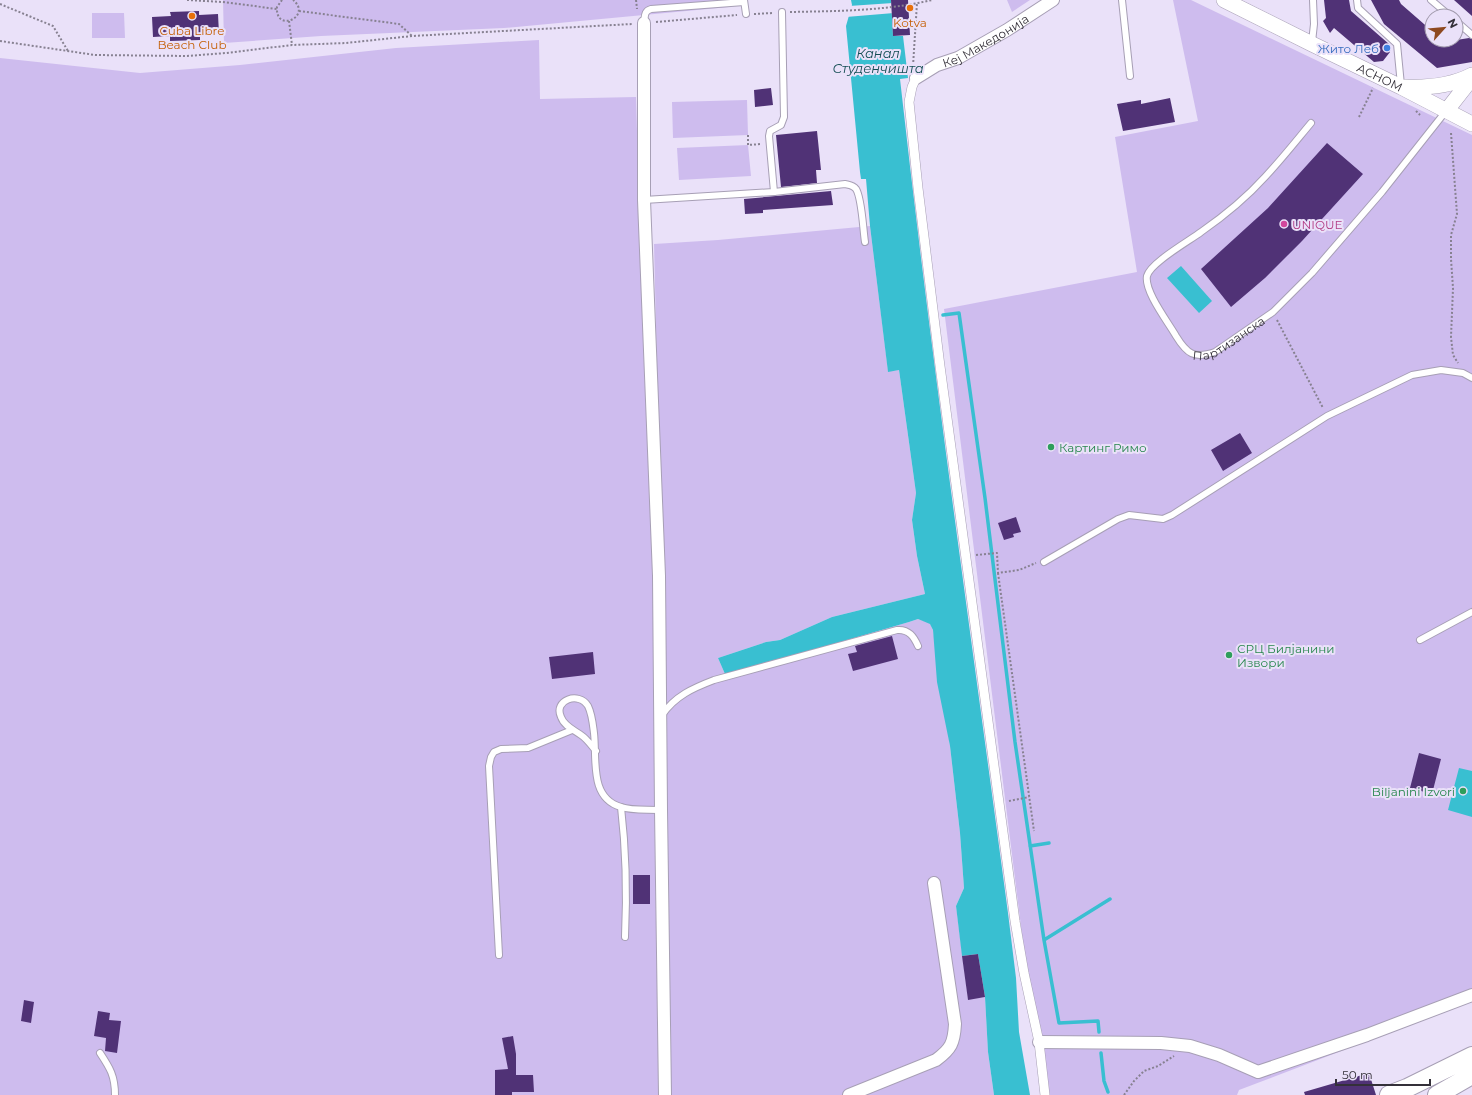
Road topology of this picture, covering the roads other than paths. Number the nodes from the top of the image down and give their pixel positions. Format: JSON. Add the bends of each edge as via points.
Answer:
{"nodes":[{"id":1,"x":1052,"y":0,"type":"edge"},
{"id":2,"x":1122,"y":0,"type":"edge"},
{"id":3,"x":1224,"y":0,"type":"edge"},
{"id":4,"x":1313,"y":0,"type":"edge"},
{"id":5,"x":1357,"y":0,"type":"edge"},
{"id":6,"x":1431,"y":0,"type":"edge"},
{"id":7,"x":744,"y":1,"type":"edge"},
{"id":8,"x":1440,"y":8,"type":"edge"},
{"id":9,"x":782,"y":12,"type":"road end"},
{"id":10,"x":746,"y":14,"type":"road end"},
{"id":11,"x":644,"y":23,"type":"joint"},
{"id":12,"x":1464,"y":28,"type":"edge"},
{"id":13,"x":1472,"y":35,"type":"edge"},
{"id":14,"x":1312,"y":44,"type":"junction"},
{"id":15,"x":1472,"y":75,"type":"edge"},
{"id":16,"x":1130,"y":76,"type":"dead end"},
{"id":17,"x":1472,"y":78,"type":"edge"},
{"id":18,"x":914,"y":82,"type":"joint"},
{"id":19,"x":1401,"y":87,"type":"junction"},
{"id":20,"x":1447,"y":110,"type":"junction"},
{"id":21,"x":1311,"y":123,"type":"dead end"},
{"id":22,"x":1472,"y":124,"type":"edge"},
{"id":23,"x":774,"y":192,"type":"junction"},
{"id":24,"x":644,"y":200,"type":"junction"},
{"id":25,"x":865,"y":242,"type":"dead end"},
{"id":26,"x":1472,"y":378,"type":"edge"},
{"id":27,"x":1044,"y":562,"type":"road end"},
{"id":28,"x":1472,"y":612,"type":"edge"},
{"id":29,"x":1420,"y":640,"type":"dead end"},
{"id":30,"x":918,"y":646,"type":"dead end"},
{"id":31,"x":660,"y":718,"type":"junction"},
{"id":32,"x":572,"y":730,"type":"junction"},
{"id":33,"x":596,"y":751,"type":"junction"},
{"id":34,"x":621,"y":807,"type":"junction"},
{"id":35,"x":660,"y":810,"type":"junction"},
{"id":36,"x":934,"y":883,"type":"dead end"},
{"id":37,"x":625,"y":936,"type":"dead end"},
{"id":38,"x":499,"y":955,"type":"dead end"},
{"id":39,"x":1472,"y":995,"type":"edge"},
{"id":40,"x":1039,"y":1042,"type":"junction"},
{"id":41,"x":100,"y":1053,"type":"dead end"},
{"id":42,"x":1472,"y":1056,"type":"edge"},
{"id":43,"x":1472,"y":1075,"type":"edge"},
{"id":44,"x":115,"y":1095,"type":"edge"},
{"id":45,"x":665,"y":1095,"type":"edge"},
{"id":46,"x":849,"y":1095,"type":"edge"},
{"id":47,"x":1045,"y":1095,"type":"edge"},
{"id":48,"x":1389,"y":1095,"type":"edge"},
{"id":49,"x":1437,"y":1095,"type":"edge"}],
"edges":[{"from":1,"to":18,"type":"street","name":"Кеј Македонија","via":[[1007,30],[964,54],[937,65]]},
{"from":2,"to":16,"type":"lane"},
{"from":3,"to":14,"type":"street","name":"АСНОМ"},
{"from":4,"to":14,"type":"lane"},
{"from":5,"to":19,"type":"lane","via":[[1358,8],[1397,44]]},
{"from":6,"to":8,"type":"lane"},
{"from":7,"to":10,"type":"lane"},
{"from":7,"to":11,"type":"lane","via":[[651,9],[645,13]]},
{"from":9,"to":23,"type":"lane","via":[[784,117],[781,125],[769,133]]},
{"from":11,"to":24,"type":"street"},
{"from":12,"to":13,"type":"lane"},
{"from":14,"to":19,"type":"street","name":"АСНОМ"},
{"from":15,"to":19,"type":"street","via":[[1452,84],[1437,87]]},
{"from":17,"to":20,"type":"street","name":"Партизанска"},
{"from":18,"to":40,"type":"street","via":[[910,102],[940,366],[1015,921]]},
{"from":19,"to":20,"type":"street","name":"АСНОМ"},
{"from":20,"to":21,"type":"lane","name":"Партизанска","via":[[1382,192],[1312,273],[1273,312],[1215,352],[1193,355],[1182,347],[1153,297],[1148,286],[1147,274],[1155,264],[1237,204],[1265,177]]},
{"from":20,"to":22,"type":"street","name":"АСНОМ"},
{"from":23,"to":24,"type":"lane"},
{"from":23,"to":25,"type":"lane","via":[[853,185],[860,199]]},
{"from":24,"to":31,"type":"street","via":[[659,576]]},
{"from":26,"to":27,"type":"lane","via":[[1463,373],[1441,370],[1412,375],[1327,416],[1163,520],[1129,515]]},
{"from":28,"to":29,"type":"lane"},
{"from":30,"to":31,"type":"lane","via":[[911,634],[897,630],[714,680],[675,699]]},
{"from":31,"to":35,"type":"street"},
{"from":32,"to":33,"type":"lane","via":[[589,742]]},
{"from":32,"to":33,"type":"lane","via":[[564,723],[559,709],[562,702],[573,698],[584,701],[588,707]]},
{"from":32,"to":38,"type":"lane","via":[[528,748],[501,749],[494,752],[488,766]]},
{"from":33,"to":34,"type":"lane","via":[[598,786],[604,797]]},
{"from":34,"to":35,"type":"lane"},
{"from":34,"to":37,"type":"lane","via":[[627,897]]},
{"from":35,"to":45,"type":"street"},
{"from":36,"to":46,"type":"street","via":[[954,1024],[951,1045],[936,1060]]},
{"from":39,"to":40,"type":"street","via":[[1367,1035],[1258,1072],[1190,1046],[1161,1043]]},
{"from":40,"to":47,"type":"street"},
{"from":41,"to":44,"type":"lane","via":[[112,1073]]},
{"from":42,"to":48,"type":"main road"},
{"from":43,"to":49,"type":"main road"}]}
